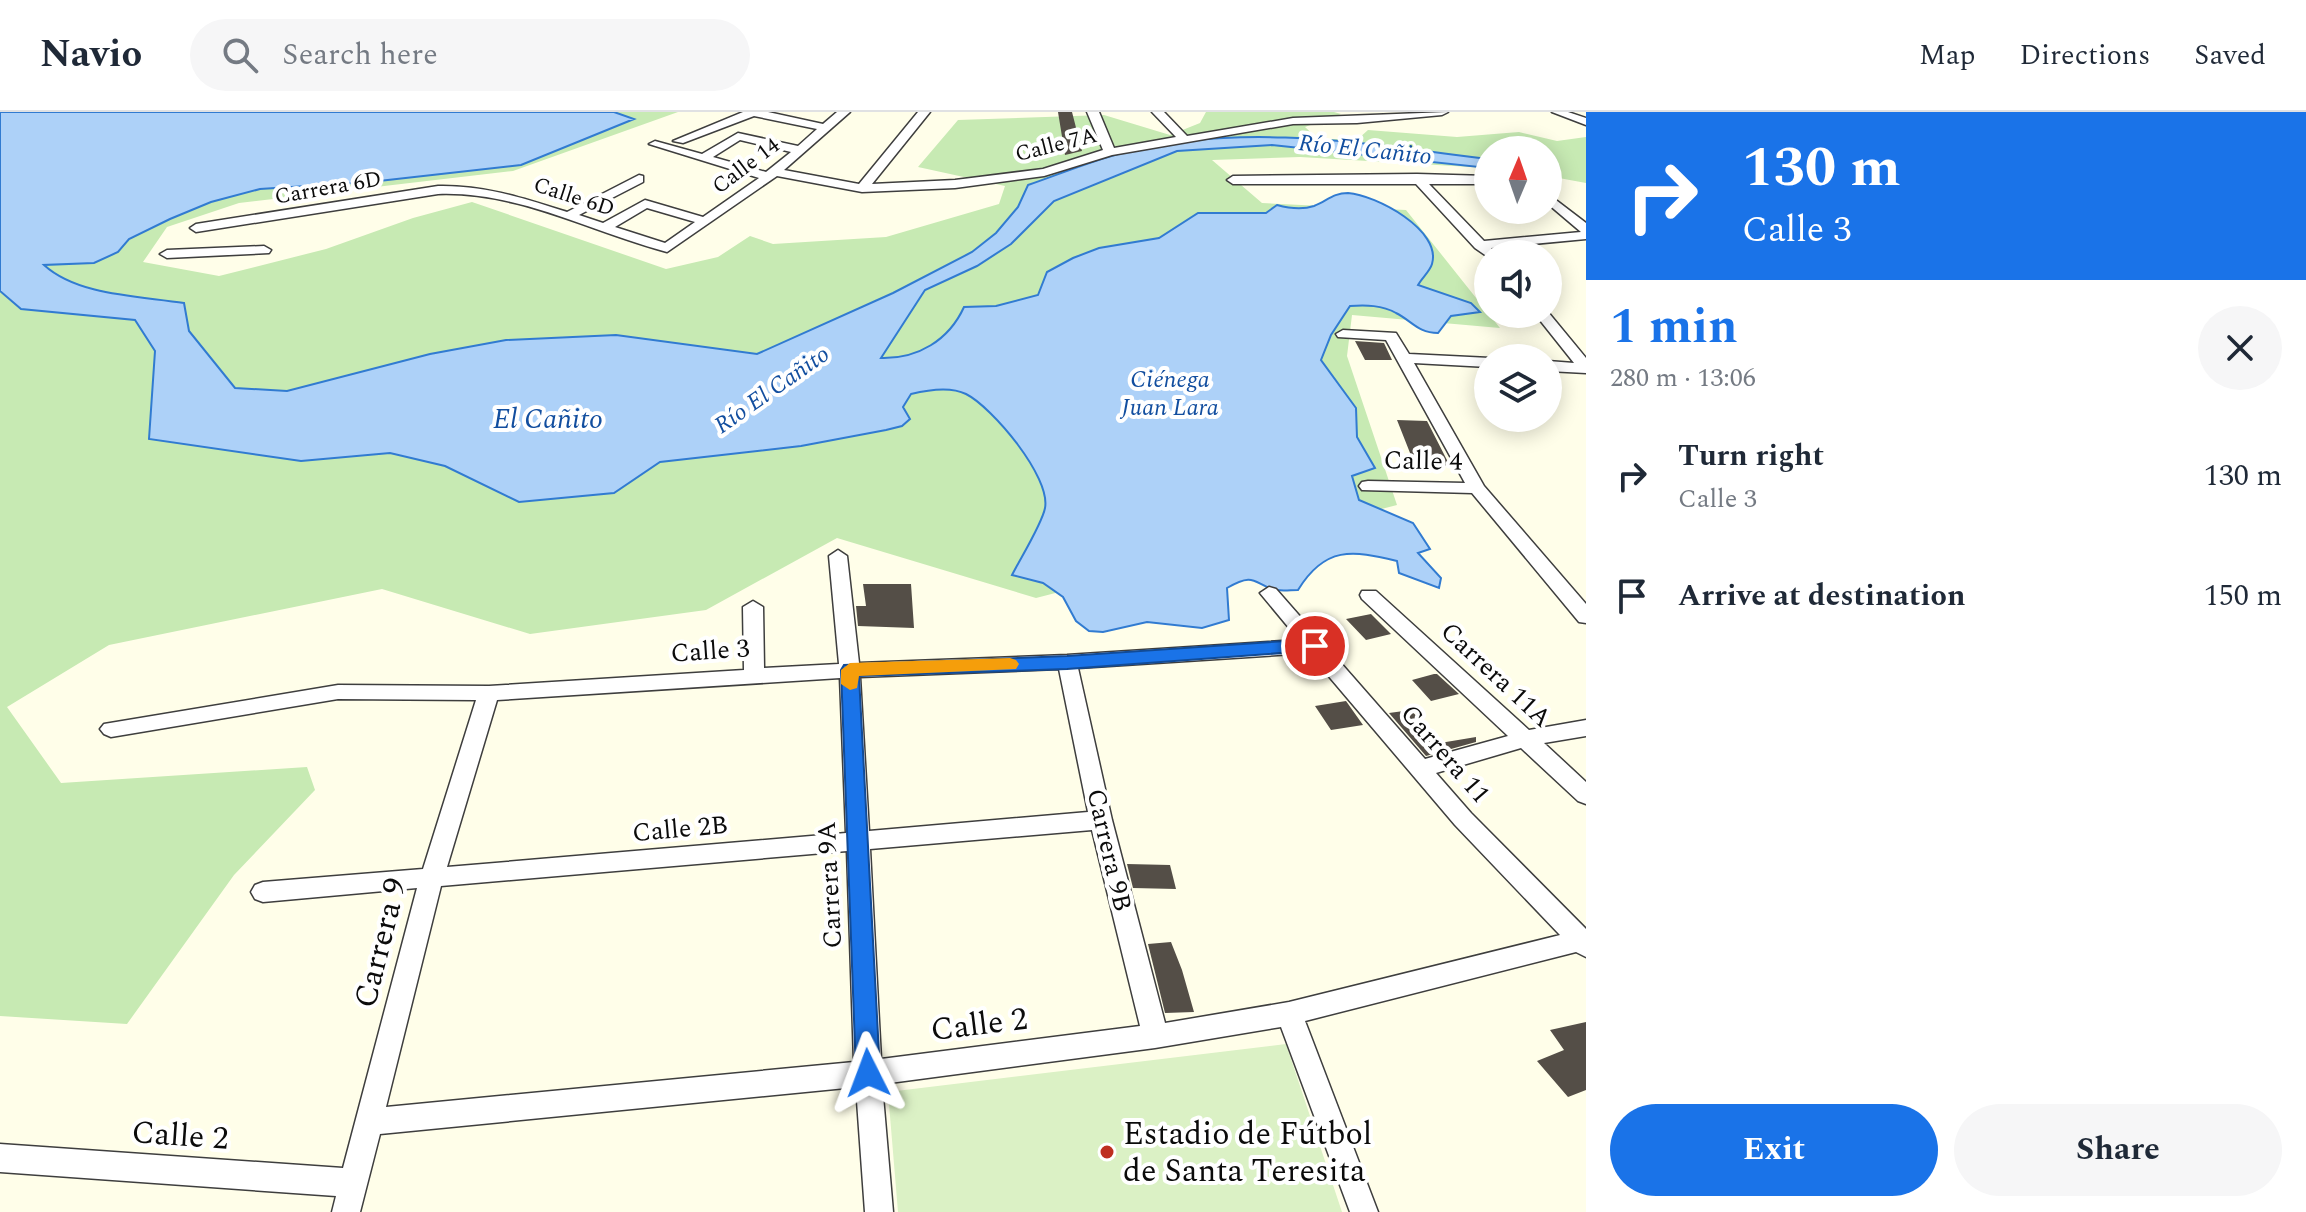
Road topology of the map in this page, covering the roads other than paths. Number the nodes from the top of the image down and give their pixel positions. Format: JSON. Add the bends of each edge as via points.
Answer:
{"nodes":[{"id":1,"x":753,"y":112,"type":"edge"},
{"id":2,"x":844,"y":112,"type":"edge"},
{"id":3,"x":924,"y":112,"type":"edge"},
{"id":4,"x":1093,"y":112,"type":"edge"},
{"id":5,"x":1158,"y":112,"type":"edge"},
{"id":6,"x":1442,"y":112,"type":"edge"},
{"id":7,"x":1558,"y":112,"type":"edge"},
{"id":8,"x":1352,"y":116,"type":"edge"},
{"id":9,"x":1586,"y":122,"type":"edge"},
{"id":10,"x":826,"y":128,"type":"junction"},
{"id":11,"x":1183,"y":138,"type":"junction"},
{"id":12,"x":679,"y":141,"type":"dead end"},
{"id":13,"x":655,"y":144,"type":"dead end"},
{"id":14,"x":800,"y":150,"type":"junction"},
{"id":15,"x":1110,"y":152,"type":"junction"},
{"id":16,"x":704,"y":158,"type":"junction"},
{"id":17,"x":772,"y":174,"type":"junction"},
{"id":18,"x":1417,"y":178,"type":"junction"},
{"id":19,"x":639,"y":179,"type":"dead end"},
{"id":20,"x":1233,"y":180,"type":"dead end"},
{"id":21,"x":1474,"y":180,"type":"edge"},
{"id":22,"x":862,"y":188,"type":"junction"},
{"id":23,"x":467,"y":189,"type":"joint"},
{"id":24,"x":1562,"y":211,"type":"edge"},
{"id":25,"x":568,"y":216,"type":"junction"},
{"id":26,"x":705,"y":221,"type":"junction"},
{"id":27,"x":196,"y":228,"type":"dead end"},
{"id":28,"x":604,"y":228,"type":"junction"},
{"id":29,"x":1586,"y":232,"type":"edge"},
{"id":30,"x":270,"y":239,"type":"junction"},
{"id":31,"x":1476,"y":240,"type":"edge"},
{"id":32,"x":1538,"y":240,"type":"edge"},
{"id":33,"x":667,"y":248,"type":"joint"},
{"id":34,"x":167,"y":254,"type":"dead end"},
{"id":35,"x":1553,"y":328,"type":"edge"},
{"id":36,"x":1343,"y":334,"type":"dead end"},
{"id":37,"x":1403,"y":358,"type":"junction"},
{"id":38,"x":1474,"y":361,"type":"edge"},
{"id":39,"x":1562,"y":367,"type":"edge"},
{"id":40,"x":1586,"y":368,"type":"edge"},
{"id":41,"x":1368,"y":486,"type":"dead end"},
{"id":42,"x":1477,"y":488,"type":"junction"},
{"id":43,"x":838,"y":556,"type":"dead end"},
{"id":44,"x":1269,"y":593,"type":"dead end"},
{"id":45,"x":1369,"y":595,"type":"dead end"},
{"id":46,"x":753,"y":607,"type":"dead end"},
{"id":47,"x":1586,"y":617,"type":"edge"},
{"id":48,"x":1315,"y":646,"type":"junction"},
{"id":49,"x":1067,"y":662,"type":"junction"},
{"id":50,"x":850,"y":670,"type":"junction"},
{"id":51,"x":754,"y":676,"type":"junction"},
{"id":52,"x":489,"y":693,"type":"junction"},
{"id":53,"x":1586,"y":728,"type":"edge"},
{"id":54,"x":111,"y":729,"type":"dead end"},
{"id":55,"x":1525,"y":739,"type":"junction"},
{"id":56,"x":1420,"y":769,"type":"junction"},
{"id":57,"x":1586,"y":795,"type":"edge"},
{"id":58,"x":1101,"y":820,"type":"junction"},
{"id":59,"x":856,"y":842,"type":"junction"},
{"id":60,"x":432,"y":877,"type":"junction"},
{"id":61,"x":263,"y":892,"type":"dead end"},
{"id":62,"x":1584,"y":942,"type":"edge"},
{"id":63,"x":1289,"y":1014,"type":"junction"},
{"id":64,"x":1155,"y":1036,"type":"junction"},
{"id":65,"x":868,"y":1073,"type":"junction"},
{"id":66,"x":372,"y":1122,"type":"junction"},
{"id":67,"x":0,"y":1158,"type":"edge"},
{"id":68,"x":354,"y":1183,"type":"junction"},
{"id":69,"x":346,"y":1212,"type":"edge"},
{"id":70,"x":879,"y":1212,"type":"edge"},
{"id":71,"x":1364,"y":1212,"type":"edge"}],
"edges":[{"from":1,"to":10,"type":"street"},
{"from":1,"to":12,"type":"street"},
{"from":2,"to":10,"type":"street","name":"Calle 14"},
{"from":3,"to":22,"type":"street"},
{"from":4,"to":15,"type":"street"},
{"from":5,"to":11,"type":"street"},
{"from":6,"to":8,"type":"street","name":"Calle 7A"},
{"from":7,"to":9,"type":"street"},
{"from":8,"to":11,"type":"street","name":"Calle 7A"},
{"from":10,"to":14,"type":"street","name":"Calle 14"},
{"from":11,"to":15,"type":"street","name":"Calle 7A"},
{"from":13,"to":16,"type":"street","name":"Calle 7A"},
{"from":14,"to":16,"type":"street","via":[[738,136]]},
{"from":14,"to":17,"type":"street","name":"Calle 14"},
{"from":15,"to":22,"type":"street","name":"Calle 7A","via":[[1044,172],[955,184]]},
{"from":16,"to":17,"type":"street","name":"Calle 7A"},
{"from":17,"to":22,"type":"street","name":"Calle 7A"},
{"from":17,"to":26,"type":"street","name":"Calle 14"},
{"from":18,"to":20,"type":"street"},
{"from":18,"to":21,"type":"street"},
{"from":18,"to":31,"type":"street"},
{"from":19,"to":25,"type":"street"},
{"from":23,"to":25,"type":"street","name":"Calle 6D"},
{"from":23,"to":30,"type":"street","name":"Carrera 6D","via":[[438,190]]},
{"from":24,"to":29,"type":"street"},
{"from":25,"to":28,"type":"street","name":"Calle 6D"},
{"from":26,"to":28,"type":"street","via":[[645,204]]},
{"from":26,"to":33,"type":"street","name":"Calle 14"},
{"from":27,"to":30,"type":"street","name":"Carrera 6D"},
{"from":28,"to":33,"type":"street","name":"Calle 6D"},
{"from":29,"to":32,"type":"street"},
{"from":30,"to":34,"type":"street"},
{"from":35,"to":40,"type":"street"},
{"from":36,"to":37,"type":"street","via":[[1391,336]]},
{"from":37,"to":38,"type":"street"},
{"from":37,"to":42,"type":"street"},
{"from":39,"to":40,"type":"street"},
{"from":41,"to":42,"type":"street","name":"Calle 4"},
{"from":42,"to":47,"type":"street"},
{"from":43,"to":50,"type":"street","name":"Carrera 9A"},
{"from":44,"to":48,"type":"street","name":"Carrera 11"},
{"from":45,"to":55,"type":"street","name":"Carrera 11A"},
{"from":46,"to":51,"type":"street"},
{"from":48,"to":49,"type":"street","name":"Calle 3"},
{"from":48,"to":56,"type":"street","name":"Carrera 11"},
{"from":49,"to":50,"type":"street","name":"Calle 3"},
{"from":49,"to":58,"type":"street","name":"Carrera 9B"},
{"from":50,"to":51,"type":"street","name":"Calle 3"},
{"from":50,"to":59,"type":"street","name":"Carrera 9A"},
{"from":51,"to":52,"type":"street","name":"Calle 3"},
{"from":52,"to":54,"type":"street","name":"Calle 3","via":[[338,692]]},
{"from":52,"to":60,"type":"street","name":"Carrera 9"},
{"from":53,"to":55,"type":"street"},
{"from":55,"to":56,"type":"street"},
{"from":55,"to":57,"type":"street","name":"Carrera 11A"},
{"from":56,"to":62,"type":"street","name":"Carrera 11"},
{"from":58,"to":59,"type":"street","name":"Calle 2B"},
{"from":58,"to":64,"type":"street","name":"Carrera 9B"},
{"from":59,"to":60,"type":"street","name":"Calle 2B"},
{"from":59,"to":65,"type":"street","name":"Carrera 9A"},
{"from":60,"to":61,"type":"street","name":"Calle 2B"},
{"from":60,"to":66,"type":"street","name":"Carrera 9"},
{"from":62,"to":63,"type":"street","name":"Calle 2"},
{"from":63,"to":64,"type":"street","name":"Calle 2"},
{"from":63,"to":71,"type":"street"},
{"from":64,"to":65,"type":"street","name":"Calle 2"},
{"from":65,"to":66,"type":"street","name":"Calle 2"},
{"from":65,"to":70,"type":"street","name":"Carrera 9A"},
{"from":66,"to":68,"type":"street","name":"Carrera 9"},
{"from":67,"to":68,"type":"street","name":"Calle 2"},
{"from":68,"to":69,"type":"street","name":"Carrera 9"}]}
